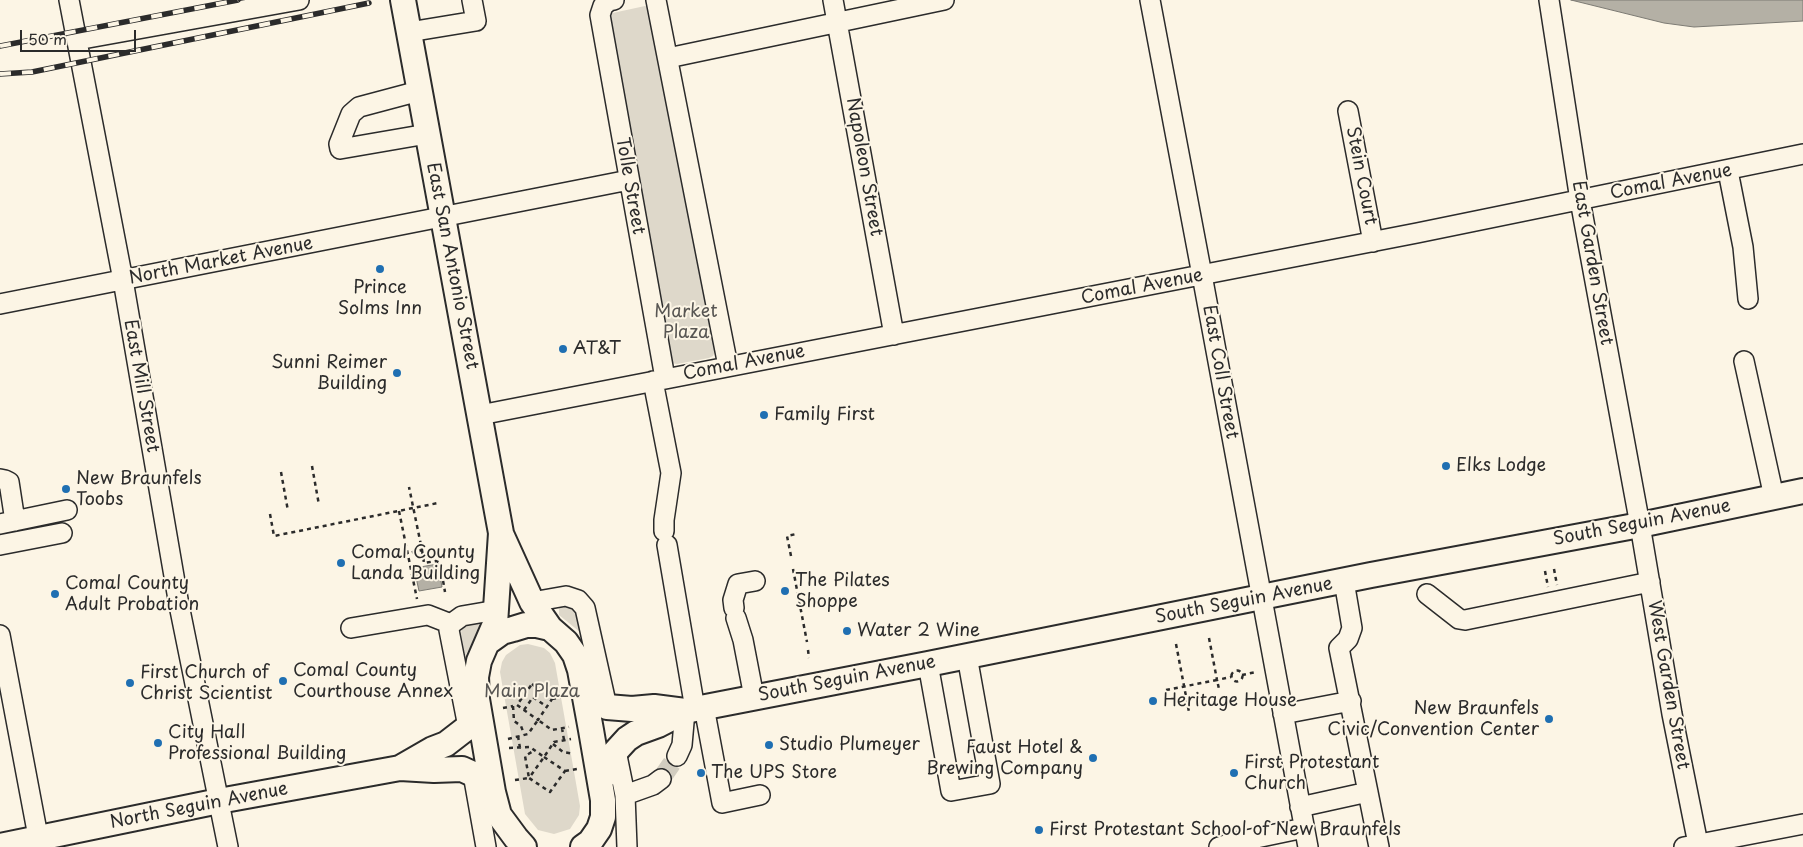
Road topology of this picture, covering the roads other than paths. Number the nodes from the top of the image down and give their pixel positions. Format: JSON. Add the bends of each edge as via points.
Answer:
{"nodes":[{"id":1,"x":69,"y":0,"type":"edge"},
{"id":2,"x":299,"y":0,"type":"edge"},
{"id":3,"x":403,"y":0,"type":"edge"},
{"id":4,"x":472,"y":0,"type":"edge"},
{"id":5,"x":614,"y":0,"type":"edge"},
{"id":6,"x":656,"y":0,"type":"edge"},
{"id":7,"x":833,"y":0,"type":"edge"},
{"id":8,"x":944,"y":0,"type":"edge"},
{"id":9,"x":1150,"y":0,"type":"edge"},
{"id":10,"x":1550,"y":7,"type":"edge"},
{"id":11,"x":837,"y":22,"type":"junction"},
{"id":12,"x":409,"y":32,"type":"junction"},
{"id":13,"x":77,"y":40,"type":"junction"},
{"id":14,"x":668,"y":58,"type":"junction"},
{"id":15,"x":420,"y":91,"type":"junction"},
{"id":16,"x":1348,"y":111,"type":"dead end"},
{"id":17,"x":428,"y":134,"type":"junction"},
{"id":18,"x":1803,"y":154,"type":"edge"},
{"id":19,"x":1728,"y":170,"type":"junction"},
{"id":20,"x":629,"y":180,"type":"junction"},
{"id":21,"x":1580,"y":200,"type":"junction"},
{"id":22,"x":442,"y":217,"type":"junction"},
{"id":23,"x":1373,"y":242,"type":"junction"},
{"id":24,"x":1202,"y":275,"type":"junction"},
{"id":25,"x":123,"y":280,"type":"junction"},
{"id":26,"x":1748,"y":299,"type":"dead end"},
{"id":27,"x":0,"y":304,"type":"edge"},
{"id":28,"x":894,"y":335,"type":"junction"},
{"id":29,"x":1744,"y":361,"type":"dead end"},
{"id":30,"x":728,"y":366,"type":"junction"},
{"id":31,"x":659,"y":380,"type":"junction"},
{"id":32,"x":480,"y":415,"type":"junction"},
{"id":33,"x":0,"y":479,"type":"edge"},
{"id":34,"x":1803,"y":491,"type":"edge"},
{"id":35,"x":1774,"y":497,"type":"junction"},
{"id":36,"x":67,"y":510,"type":"dead end"},
{"id":37,"x":7,"y":522,"type":"edge"},
{"id":38,"x":1640,"y":525,"type":"junction"},
{"id":39,"x":500,"y":532,"type":"junction"},
{"id":40,"x":62,"y":533,"type":"dead end"},
{"id":41,"x":0,"y":545,"type":"edge"},
{"id":42,"x":755,"y":581,"type":"dead end"},
{"id":43,"x":1344,"y":581,"type":"junction"},
{"id":44,"x":1650,"y":582,"type":"junction"},
{"id":45,"x":1427,"y":594,"type":"dead end"},
{"id":46,"x":1260,"y":597,"type":"junction"},
{"id":47,"x":532,"y":602,"type":"junction"},
{"id":48,"x":497,"y":610,"type":"junction"},
{"id":49,"x":451,"y":624,"type":"junction"},
{"id":50,"x":351,"y":628,"type":"dead end"},
{"id":51,"x":550,"y":628,"type":"junction"},
{"id":52,"x":0,"y":635,"type":"edge"},
{"id":53,"x":488,"y":642,"type":"junction"},
{"id":54,"x":967,"y":656,"type":"junction"},
{"id":55,"x":928,"y":664,"type":"junction"},
{"id":56,"x":580,"y":670,"type":"junction"},
{"id":57,"x":754,"y":697,"type":"junction"},
{"id":58,"x":477,"y":699,"type":"junction"},
{"id":59,"x":1351,"y":702,"type":"junction"},
{"id":60,"x":607,"y":707,"type":"junction"},
{"id":61,"x":695,"y":709,"type":"junction"},
{"id":62,"x":1282,"y":714,"type":"junction"},
{"id":63,"x":468,"y":728,"type":"junction"},
{"id":64,"x":616,"y":751,"type":"junction"},
{"id":65,"x":677,"y":756,"type":"tunnel mouth"},
{"id":66,"x":400,"y":768,"type":"junction"},
{"id":67,"x":473,"y":774,"type":"junction"},
{"id":68,"x":661,"y":779,"type":"tunnel mouth"},
{"id":69,"x":601,"y":780,"type":"junction"},
{"id":70,"x":493,"y":792,"type":"junction"},
{"id":71,"x":1368,"y":792,"type":"junction"},
{"id":72,"x":625,"y":795,"type":"junction"},
{"id":73,"x":760,"y":795,"type":"dead end"},
{"id":74,"x":219,"y":801,"type":"junction"},
{"id":75,"x":1300,"y":807,"type":"junction"},
{"id":76,"x":1803,"y":824,"type":"edge"},
{"id":77,"x":1304,"y":828,"type":"junction"},
{"id":78,"x":1755,"y":840,"type":"edge"},
{"id":79,"x":39,"y":843,"type":"edge"},
{"id":80,"x":588,"y":845,"type":"edge"},
{"id":81,"x":1691,"y":845,"type":"edge"},
{"id":82,"x":0,"y":846,"type":"edge"},
{"id":83,"x":228,"y":847,"type":"edge"},
{"id":84,"x":486,"y":847,"type":"edge"},
{"id":85,"x":524,"y":847,"type":"edge"},
{"id":86,"x":628,"y":847,"type":"edge"},
{"id":87,"x":1218,"y":847,"type":"edge"},
{"id":88,"x":1308,"y":847,"type":"edge"},
{"id":89,"x":1379,"y":847,"type":"edge"}],
"edges":[{"from":1,"to":13,"type":"street","name":"East Mill Street"},
{"from":2,"to":13,"type":"street"},
{"from":3,"to":12,"type":"main road","name":"East San Antonio Street"},
{"from":4,"to":12,"type":"street","via":[[476,21]]},
{"from":5,"to":20,"type":"street","name":"Tolle Street","via":[[603,6],[600,15]]},
{"from":6,"to":14,"type":"street"},
{"from":7,"to":11,"type":"street","name":"Napoleon Street"},
{"from":8,"to":11,"type":"street"},
{"from":9,"to":24,"type":"street","name":"East Coll Street"},
{"from":10,"to":21,"type":"street","name":"East Garden Street"},
{"from":11,"to":14,"type":"street"},
{"from":11,"to":28,"type":"street","name":"Napoleon Street"},
{"from":12,"to":15,"type":"main road","name":"East San Antonio Street"},
{"from":13,"to":25,"type":"street","name":"East Mill Street"},
{"from":14,"to":30,"type":"street"},
{"from":15,"to":17,"type":"main road","name":"East San Antonio Street"},
{"from":15,"to":17,"type":"street","via":[[359,107],[351,114],[338,144],[340,149]]},
{"from":16,"to":23,"type":"street","name":"Stein Court"},
{"from":17,"to":22,"type":"main road","name":"East San Antonio Street"},
{"from":18,"to":19,"type":"street","name":"Comal Avenue"},
{"from":19,"to":21,"type":"street","name":"Comal Avenue"},
{"from":19,"to":26,"type":"street","via":[[1743,246]]},
{"from":20,"to":22,"type":"street","name":"North Market Avenue"},
{"from":20,"to":31,"type":"street","name":"Tolle Street"},
{"from":21,"to":23,"type":"street","name":"Comal Avenue"},
{"from":21,"to":38,"type":"street","name":"East Garden Street"},
{"from":22,"to":25,"type":"street","name":"North Market Avenue"},
{"from":22,"to":32,"type":"main road","name":"East San Antonio Street"},
{"from":23,"to":24,"type":"street","name":"Comal Avenue"},
{"from":24,"to":28,"type":"street","name":"Comal Avenue"},
{"from":24,"to":46,"type":"street","name":"East Coll Street"},
{"from":25,"to":27,"type":"street","name":"North Market Avenue"},
{"from":25,"to":74,"type":"street","name":"East Mill Street","via":[[179,605]]},
{"from":28,"to":30,"type":"street","name":"Comal Avenue"},
{"from":29,"to":35,"type":"street"},
{"from":30,"to":31,"type":"street","name":"Comal Avenue"},
{"from":31,"to":32,"type":"street","name":"Comal Avenue"},
{"from":31,"to":61,"type":"street","name":"Tolle Street","via":[[671,473],[664,520],[665,538]]},
{"from":32,"to":39,"type":"main road","name":"East San Antonio Street"},
{"from":33,"to":37,"type":"street","via":[[8,482]]},
{"from":34,"to":35,"type":"main road","name":"South Seguin Avenue"},
{"from":35,"to":38,"type":"main road","name":"South Seguin Avenue"},
{"from":36,"to":37,"type":"street"},
{"from":38,"to":43,"type":"main road","name":"South Seguin Avenue"},
{"from":38,"to":44,"type":"street","name":"West Garden Street"},
{"from":39,"to":47,"type":"main road","name":"East San Antonio Street"},
{"from":39,"to":48,"type":"main road","name":"East San Antonio Street"},
{"from":40,"to":41,"type":"street"},
{"from":42,"to":57,"type":"street","via":[[738,584],[733,600]]},
{"from":43,"to":46,"type":"main road","name":"South Seguin Avenue"},
{"from":43,"to":59,"type":"street","via":[[1352,628],[1348,639],[1339,648]]},
{"from":44,"to":45,"type":"street","via":[[1465,620],[1459,619]]},
{"from":44,"to":81,"type":"street","name":"West Garden Street"},
{"from":46,"to":54,"type":"main road","name":"South Seguin Avenue"},
{"from":46,"to":62,"type":"street","name":"East Coll Street"},
{"from":47,"to":51,"type":"main road","name":"East San Antonio Street"},
{"from":47,"to":60,"type":"street","via":[[566,596],[578,600],[585,608]]},
{"from":48,"to":49,"type":"street","via":[[468,614]]},
{"from":48,"to":53,"type":"main road","name":"East San Antonio Street"},
{"from":49,"to":50,"type":"street","via":[[428,615]]},
{"from":49,"to":63,"type":"street","via":[[449,637]]},
{"from":51,"to":53,"type":"main road","via":[[526,625],[502,632]]},
{"from":51,"to":56,"type":"main road","via":[[566,642]]},
{"from":52,"to":79,"type":"street"},
{"from":53,"to":58,"type":"main road","via":[[479,661]]},
{"from":54,"to":55,"type":"main road","name":"South Seguin Avenue"},
{"from":54,"to":55,"type":"street","via":[[990,784],[951,791]]},
{"from":55,"to":57,"type":"main road","name":"South Seguin Avenue"},
{"from":56,"to":60,"type":"main road","via":[[591,693]]},
{"from":56,"to":69,"type":"main road"},
{"from":57,"to":61,"type":"main road","name":"South Seguin Avenue"},
{"from":58,"to":63,"type":"main road"},
{"from":58,"to":70,"type":"main road"},
{"from":59,"to":62,"type":"street"},
{"from":59,"to":71,"type":"street"},
{"from":60,"to":61,"type":"main road","name":"South Seguin Avenue"},
{"from":61,"to":64,"type":"main road","name":"South Seguin Avenue","via":[[636,733]]},
{"from":61,"to":65,"type":"street"},
{"from":61,"to":73,"type":"street","via":[[722,803]]},
{"from":62,"to":75,"type":"street","name":"East Coll Street"},
{"from":63,"to":66,"type":"main road","name":"North Seguin Avenue","via":[[446,744]]},
{"from":64,"to":69,"type":"main road","name":"South Seguin Avenue"},
{"from":64,"to":72,"type":"street"},
{"from":66,"to":67,"type":"main road","name":"North Seguin Avenue","via":[[462,769]]},
{"from":66,"to":74,"type":"main road","name":"North Seguin Avenue"},
{"from":67,"to":70,"type":"main road"},
{"from":67,"to":84,"type":"street"},
{"from":68,"to":72,"type":"street","via":[[654,785]]},
{"from":69,"to":80,"type":"main road","via":[[603,817]]},
{"from":70,"to":85,"type":"main road","via":[[499,815]]},
{"from":71,"to":75,"type":"street"},
{"from":71,"to":89,"type":"street"},
{"from":72,"to":86,"type":"street"},
{"from":74,"to":79,"type":"main road","name":"North Seguin Avenue"},
{"from":74,"to":83,"type":"street","name":"East Mill Street"},
{"from":75,"to":77,"type":"street","name":"East Coll Street"},
{"from":76,"to":78,"type":"street"},
{"from":77,"to":87,"type":"street"},
{"from":77,"to":88,"type":"street","name":"East Coll Street"},
{"from":78,"to":81,"type":"street"},
{"from":79,"to":82,"type":"main road","name":"North Seguin Avenue"}]}
